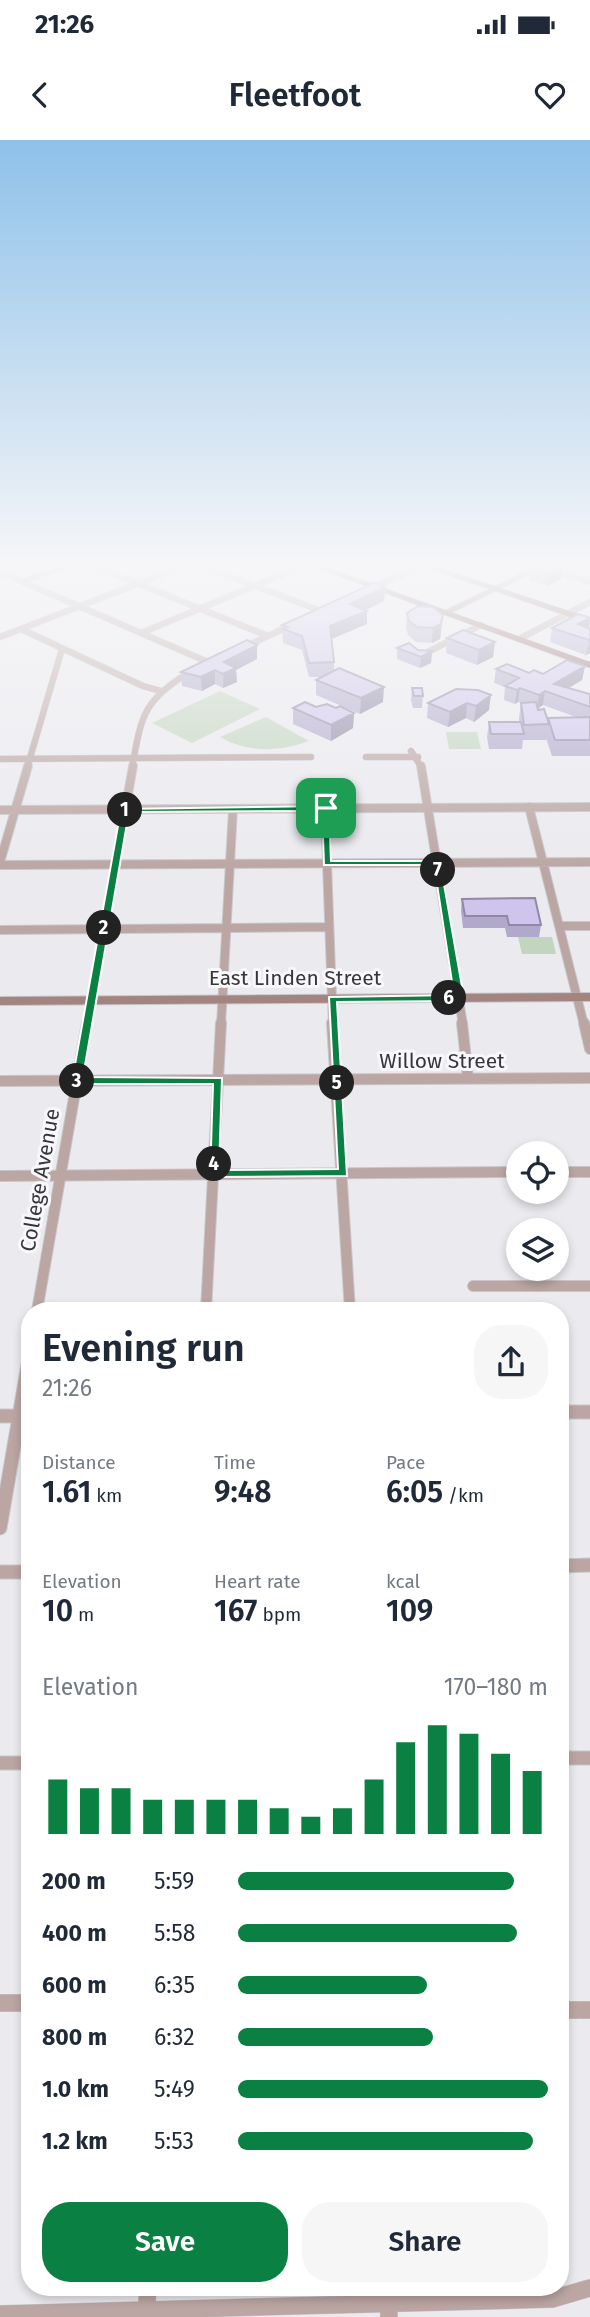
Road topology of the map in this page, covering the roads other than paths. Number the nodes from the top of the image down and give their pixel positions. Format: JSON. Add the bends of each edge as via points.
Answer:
{"nodes":[{"id":1,"x":56,"y":669,"type":"edge"},
{"id":2,"x":105,"y":669,"type":"edge"},
{"id":3,"x":199,"y":669,"type":"edge"},
{"id":4,"x":161,"y":691,"type":"junction"},
{"id":5,"x":311,"y":757,"type":"dead end"},
{"id":6,"x":366,"y":757,"type":"dead end"},
{"id":7,"x":30,"y":759,"type":"junction"},
{"id":8,"x":135,"y":759,"type":"junction"},
{"id":9,"x":0,"y":760,"type":"edge"},
{"id":10,"x":324,"y":783,"type":"dead end"},
{"id":11,"x":529,"y":807,"type":"junction"},
{"id":12,"x":590,"y":807,"type":"edge"},
{"id":13,"x":326,"y":808,"type":"junction"},
{"id":14,"x":428,"y":808,"type":"junction"},
{"id":15,"x":125,"y":809,"type":"junction"},
{"id":16,"x":233,"y":809,"type":"junction"},
{"id":17,"x":0,"y":810,"type":"edge"},
{"id":18,"x":15,"y":810,"type":"junction"},
{"id":19,"x":543,"y":862,"type":"junction"},
{"id":20,"x":590,"y":862,"type":"edge"},
{"id":21,"x":437,"y":863,"type":"junction"},
{"id":22,"x":0,"y":864,"type":"edge"},
{"id":23,"x":115,"y":864,"type":"junction"},
{"id":24,"x":232,"y":864,"type":"junction"},
{"id":25,"x":327,"y":864,"type":"junction"},
{"id":26,"x":559,"y":926,"type":"junction"},
{"id":27,"x":590,"y":926,"type":"edge"},
{"id":28,"x":228,"y":927,"type":"junction"},
{"id":29,"x":329,"y":927,"type":"junction"},
{"id":30,"x":104,"y":929,"type":"junction"},
{"id":31,"x":0,"y":930,"type":"edge"},
{"id":32,"x":583,"y":997,"type":"edge"},
{"id":33,"x":460,"y":998,"type":"junction"},
{"id":34,"x":224,"y":999,"type":"junction"},
{"id":35,"x":332,"y":999,"type":"junction"},
{"id":36,"x":91,"y":1000,"type":"junction"},
{"id":37,"x":0,"y":1001,"type":"edge"},
{"id":38,"x":590,"y":1049,"type":"edge"},
{"id":39,"x":590,"y":1077,"type":"edge"},
{"id":40,"x":468,"y":1078,"type":"junction"},
{"id":41,"x":336,"y":1079,"type":"junction"},
{"id":42,"x":219,"y":1080,"type":"junction"},
{"id":43,"x":0,"y":1081,"type":"edge"},
{"id":44,"x":77,"y":1081,"type":"junction"},
{"id":45,"x":506,"y":1172,"type":"edge"},
{"id":46,"x":569,"y":1172,"type":"edge"},
{"id":47,"x":590,"y":1172,"type":"edge"},
{"id":48,"x":344,"y":1173,"type":"junction"},
{"id":49,"x":214,"y":1174,"type":"junction"},
{"id":50,"x":61,"y":1175,"type":"junction"},
{"id":51,"x":0,"y":1176,"type":"edge"},
{"id":52,"x":473,"y":1286,"type":"dead end"},
{"id":53,"x":590,"y":1286,"type":"edge"},
{"id":54,"x":39,"y":1302,"type":"edge"},
{"id":55,"x":207,"y":1302,"type":"edge"},
{"id":56,"x":349,"y":1302,"type":"edge"},
{"id":57,"x":569,"y":1412,"type":"edge"},
{"id":58,"x":590,"y":1412,"type":"edge"},
{"id":59,"x":0,"y":1416,"type":"edge"},
{"id":60,"x":21,"y":1416,"type":"edge"},
{"id":61,"x":21,"y":1430,"type":"edge"},
{"id":62,"x":0,"y":1528,"type":"edge"},
{"id":63,"x":590,"y":1565,"type":"edge"},
{"id":64,"x":569,"y":1566,"type":"edge"},
{"id":65,"x":0,"y":1572,"type":"edge"},
{"id":66,"x":21,"y":1572,"type":"edge"},
{"id":67,"x":569,"y":1758,"type":"edge"},
{"id":68,"x":590,"y":1758,"type":"edge"},
{"id":69,"x":0,"y":1763,"type":"edge"},
{"id":70,"x":21,"y":1763,"type":"edge"},
{"id":71,"x":0,"y":2003,"type":"edge"},
{"id":72,"x":21,"y":2003,"type":"edge"},
{"id":73,"x":569,"y":2010,"type":"edge"},
{"id":74,"x":590,"y":2010,"type":"edge"},
{"id":75,"x":590,"y":2288,"type":"edge"},
{"id":76,"x":569,"y":2294,"type":"edge"},
{"id":77,"x":147,"y":2296,"type":"edge"},
{"id":78,"x":562,"y":2296,"type":"edge"},
{"id":79,"x":389,"y":2303,"type":"edge"},
{"id":80,"x":0,"y":2314,"type":"edge"},
{"id":81,"x":146,"y":2314,"type":"edge"}],
"edges":[{"from":1,"to":7,"type":"street"},
{"from":2,"to":4,"type":"street"},
{"from":3,"to":4,"type":"street"},
{"from":4,"to":8,"type":"street","name":"College Avenue","via":[[141,719]]},
{"from":5,"to":8,"type":"street"},
{"from":6,"to":14,"type":"street","via":[[414,754]]},
{"from":7,"to":8,"type":"street"},
{"from":7,"to":9,"type":"street"},
{"from":7,"to":18,"type":"street"},
{"from":8,"to":15,"type":"street","name":"College Avenue"},
{"from":10,"to":13,"type":"street"},
{"from":11,"to":12,"type":"street"},
{"from":11,"to":14,"type":"street"},
{"from":11,"to":19,"type":"street"},
{"from":13,"to":14,"type":"street"},
{"from":13,"to":16,"type":"street"},
{"from":13,"to":25,"type":"street"},
{"from":14,"to":21,"type":"street"},
{"from":15,"to":16,"type":"street"},
{"from":15,"to":18,"type":"street"},
{"from":15,"to":23,"type":"street","name":"College Avenue"},
{"from":16,"to":24,"type":"street"},
{"from":17,"to":18,"type":"street"},
{"from":18,"to":22,"type":"street"},
{"from":19,"to":20,"type":"street"},
{"from":19,"to":21,"type":"street"},
{"from":19,"to":26,"type":"street"},
{"from":21,"to":25,"type":"street"},
{"from":21,"to":33,"type":"street"},
{"from":22,"to":23,"type":"street"},
{"from":23,"to":24,"type":"street"},
{"from":23,"to":30,"type":"street","name":"College Avenue"},
{"from":24,"to":25,"type":"street"},
{"from":24,"to":28,"type":"street"},
{"from":25,"to":29,"type":"street"},
{"from":26,"to":27,"type":"street"},
{"from":26,"to":32,"type":"street"},
{"from":28,"to":29,"type":"street"},
{"from":28,"to":30,"type":"street"},
{"from":28,"to":34,"type":"street"},
{"from":29,"to":35,"type":"street"},
{"from":30,"to":31,"type":"street"},
{"from":30,"to":36,"type":"street","name":"College Avenue"},
{"from":32,"to":33,"type":"main road","name":"East Linden Street"},
{"from":32,"to":38,"type":"street"},
{"from":33,"to":35,"type":"main road","name":"East Linden Street"},
{"from":33,"to":40,"type":"street"},
{"from":34,"to":35,"type":"main road","name":"East Linden Street"},
{"from":34,"to":36,"type":"main road","name":"East Linden Street"},
{"from":34,"to":42,"type":"street"},
{"from":35,"to":41,"type":"street"},
{"from":36,"to":37,"type":"main road","name":"East Linden Street"},
{"from":36,"to":44,"type":"street","name":"College Avenue"},
{"from":39,"to":40,"type":"street","name":"Willow Street"},
{"from":40,"to":41,"type":"street","name":"Willow Street"},
{"from":41,"to":42,"type":"street","name":"Willow Street"},
{"from":41,"to":48,"type":"street"},
{"from":42,"to":44,"type":"street","name":"Willow Street"},
{"from":42,"to":49,"type":"street"},
{"from":43,"to":44,"type":"street","name":"Willow Street"},
{"from":44,"to":50,"type":"street","name":"College Avenue"},
{"from":45,"to":48,"type":"street"},
{"from":46,"to":47,"type":"street"},
{"from":48,"to":49,"type":"street"},
{"from":48,"to":56,"type":"street"},
{"from":49,"to":50,"type":"street"},
{"from":49,"to":55,"type":"street"},
{"from":50,"to":51,"type":"street"},
{"from":50,"to":54,"type":"street","name":"College Avenue"},
{"from":52,"to":53,"type":"street"},
{"from":57,"to":58,"type":"street"},
{"from":59,"to":60,"type":"street"},
{"from":61,"to":62,"type":"street"},
{"from":63,"to":64,"type":"street"},
{"from":65,"to":66,"type":"street"},
{"from":67,"to":68,"type":"street"},
{"from":69,"to":70,"type":"street"},
{"from":71,"to":72,"type":"street"},
{"from":73,"to":74,"type":"street"},
{"from":75,"to":76,"type":"street"},
{"from":77,"to":81,"type":"street"},
{"from":78,"to":79,"type":"street"},
{"from":79,"to":81,"type":"street"},
{"from":80,"to":81,"type":"street"}]}
